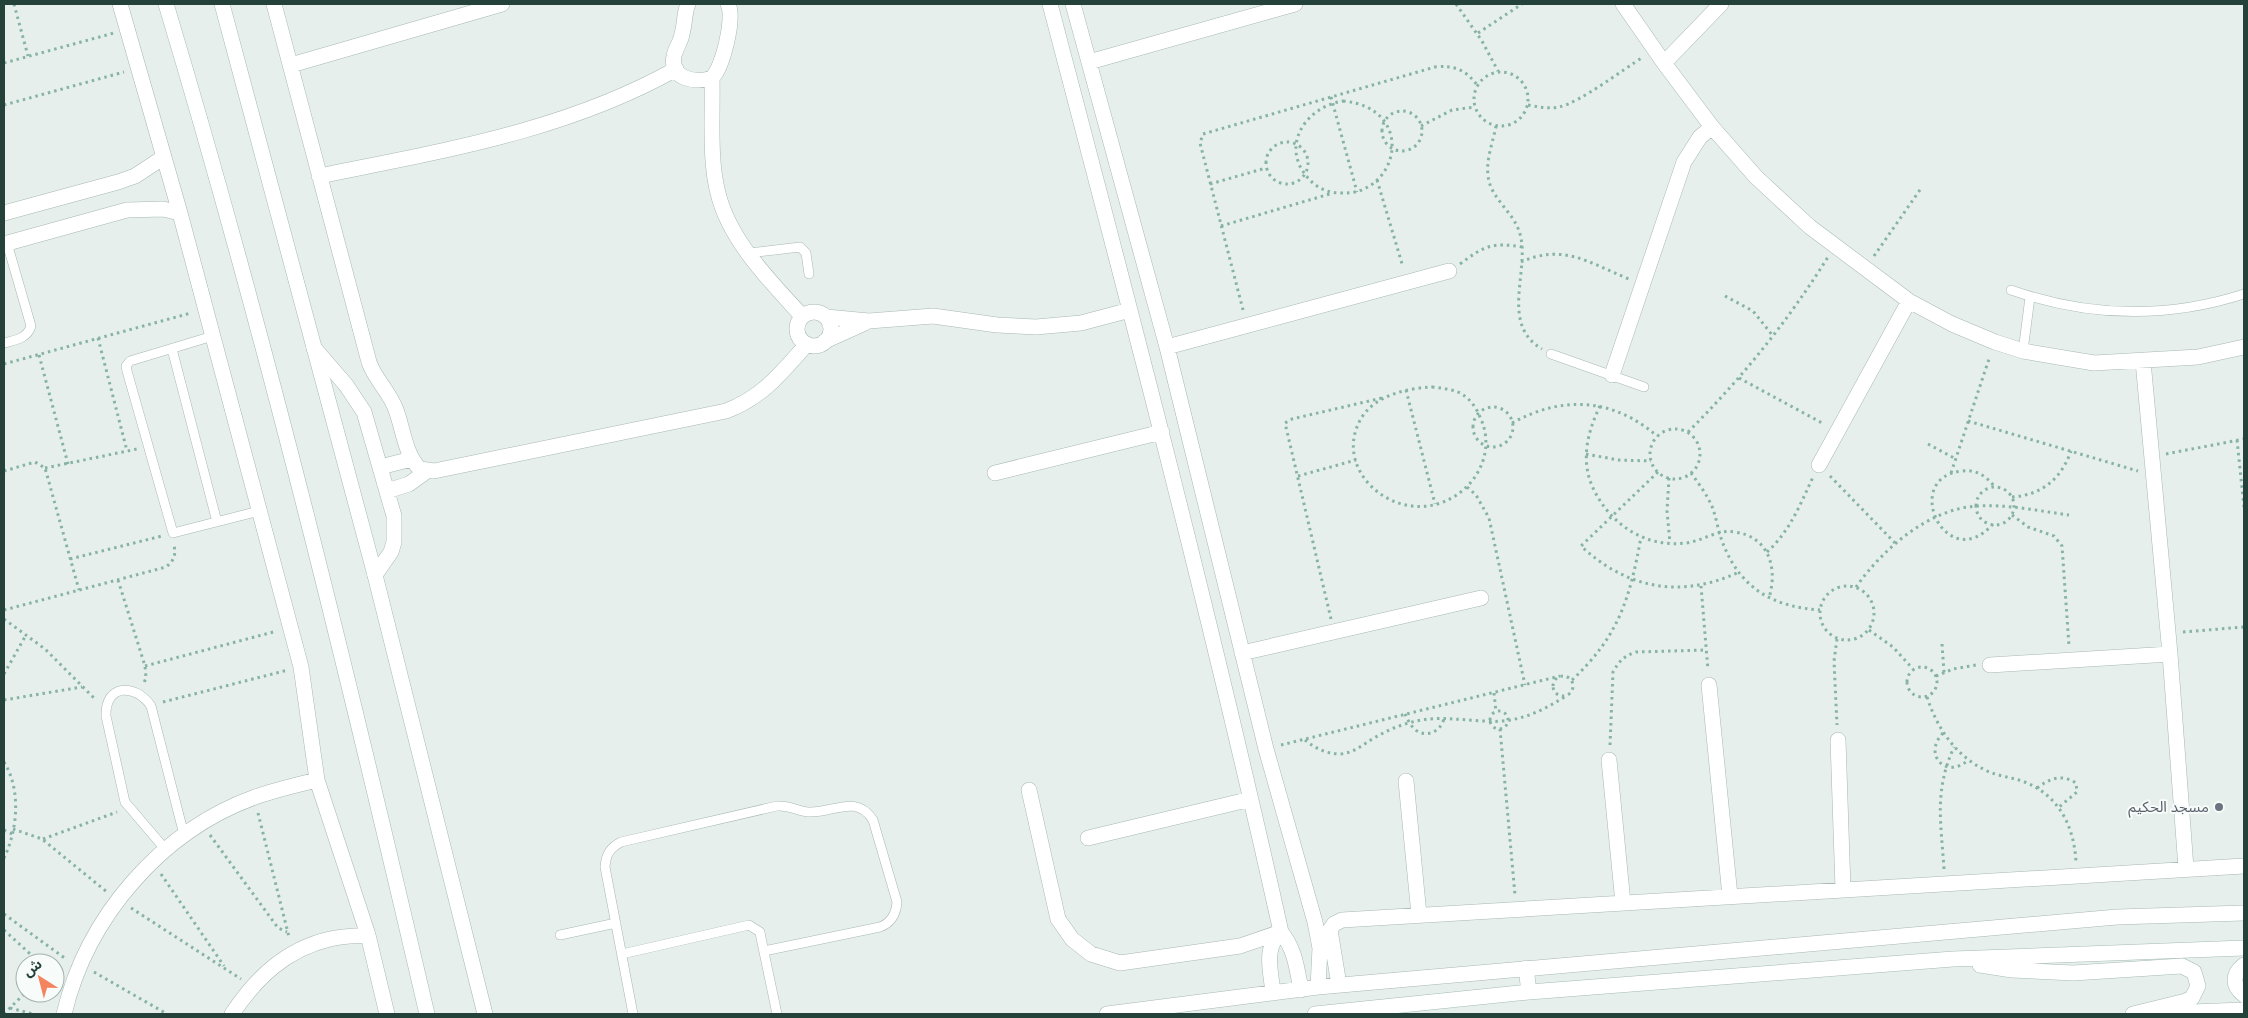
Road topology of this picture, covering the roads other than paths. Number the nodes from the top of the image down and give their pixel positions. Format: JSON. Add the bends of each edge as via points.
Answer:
{"nodes":[{"id":1,"x":120,"y":4,"type":"edge"},
{"id":2,"x":166,"y":4,"type":"edge"},
{"id":3,"x":222,"y":4,"type":"edge"},
{"id":4,"x":274,"y":4,"type":"edge"},
{"id":5,"x":502,"y":4,"type":"edge"},
{"id":6,"x":688,"y":4,"type":"edge"},
{"id":7,"x":728,"y":4,"type":"edge"},
{"id":8,"x":1050,"y":4,"type":"edge"},
{"id":9,"x":1073,"y":4,"type":"edge"},
{"id":10,"x":1295,"y":4,"type":"edge"},
{"id":11,"x":1623,"y":4,"type":"edge"},
{"id":12,"x":1721,"y":4,"type":"edge"},
{"id":13,"x":1089,"y":62,"type":"junction"},
{"id":14,"x":1664,"y":63,"type":"junction"},
{"id":15,"x":291,"y":64,"type":"junction"},
{"id":16,"x":676,"y":69,"type":"junction"},
{"id":17,"x":712,"y":78,"type":"junction"},
{"id":18,"x":1712,"y":127,"type":"junction"},
{"id":19,"x":164,"y":156,"type":"junction"},
{"id":20,"x":319,"y":176,"type":"junction"},
{"id":21,"x":4,"y":213,"type":"edge"},
{"id":22,"x":180,"y":214,"type":"junction"},
{"id":23,"x":6,"y":244,"type":"edge"},
{"id":24,"x":750,"y":253,"type":"junction"},
{"id":25,"x":1449,"y":271,"type":"road end"},
{"id":26,"x":808,"y":274,"type":"dead end"},
{"id":27,"x":2010,"y":290,"type":"dead end"},
{"id":28,"x":2244,"y":294,"type":"edge"},
{"id":29,"x":2030,"y":297,"type":"junction"},
{"id":30,"x":1909,"y":301,"type":"junction"},
{"id":31,"x":1130,"y":310,"type":"junction"},
{"id":32,"x":802,"y":316,"type":"junction"},
{"id":33,"x":826,"y":317,"type":"junction"},
{"id":34,"x":869,"y":321,"type":"junction"},
{"id":35,"x":213,"y":336,"type":"junction"},
{"id":36,"x":825,"y":341,"type":"junction"},
{"id":37,"x":4,"y":343,"type":"edge"},
{"id":38,"x":807,"y":344,"type":"junction"},
{"id":39,"x":1167,"y":347,"type":"junction"},
{"id":40,"x":2244,"y":347,"type":"edge"},
{"id":41,"x":314,"y":348,"type":"junction"},
{"id":42,"x":172,"y":349,"type":"junction"},
{"id":43,"x":2023,"y":351,"type":"junction"},
{"id":44,"x":1551,"y":354,"type":"road end"},
{"id":45,"x":2143,"y":361,"type":"junction"},
{"id":46,"x":1612,"y":375,"type":"junction"},
{"id":47,"x":1644,"y":387,"type":"dead end"},
{"id":48,"x":1162,"y":432,"type":"junction"},
{"id":49,"x":412,"y":460,"type":"junction"},
{"id":50,"x":1819,"y":465,"type":"road end"},
{"id":51,"x":380,"y":467,"type":"junction"},
{"id":52,"x":427,"y":471,"type":"junction"},
{"id":53,"x":995,"y":473,"type":"dead end"},
{"id":54,"x":387,"y":491,"type":"junction"},
{"id":55,"x":260,"y":511,"type":"junction"},
{"id":56,"x":217,"y":522,"type":"junction"},
{"id":57,"x":375,"y":575,"type":"junction"},
{"id":58,"x":1480,"y":598,"type":"dead end"},
{"id":59,"x":1242,"y":653,"type":"junction"},
{"id":60,"x":2170,"y":654,"type":"junction"},
{"id":61,"x":1990,"y":665,"type":"road end"},
{"id":62,"x":1709,"y":685,"type":"road end"},
{"id":63,"x":1838,"y":740,"type":"road end"},
{"id":64,"x":1609,"y":760,"type":"road end"},
{"id":65,"x":317,"y":780,"type":"junction"},
{"id":66,"x":1406,"y":781,"type":"dead end"},
{"id":67,"x":1029,"y":790,"type":"dead end"},
{"id":68,"x":1252,"y":799,"type":"junction"},
{"id":69,"x":184,"y":835,"type":"junction"},
{"id":70,"x":1088,"y":838,"type":"dead end"},
{"id":71,"x":166,"y":850,"type":"junction"},
{"id":72,"x":2244,"y":866,"type":"edge"},
{"id":73,"x":2186,"y":868,"type":"junction"},
{"id":74,"x":1842,"y":889,"type":"junction"},
{"id":75,"x":1730,"y":896,"type":"junction"},
{"id":76,"x":1623,"y":903,"type":"junction"},
{"id":77,"x":2244,"y":913,"type":"edge"},
{"id":78,"x":1419,"y":915,"type":"junction"},
{"id":79,"x":616,"y":923,"type":"junction"},
{"id":80,"x":1281,"y":932,"type":"junction"},
{"id":81,"x":368,"y":934,"type":"junction"},
{"id":82,"x":560,"y":935,"type":"dead end"},
{"id":83,"x":2244,"y":948,"type":"edge"},
{"id":84,"x":764,"y":951,"type":"junction"},
{"id":85,"x":622,"y":954,"type":"junction"},
{"id":86,"x":1953,"y":959,"type":"junction"},
{"id":87,"x":2244,"y":966,"type":"edge"},
{"id":88,"x":1526,"y":968,"type":"junction"},
{"id":89,"x":1339,"y":985,"type":"junction"},
{"id":90,"x":1318,"y":987,"type":"junction"},
{"id":91,"x":1300,"y":990,"type":"junction"},
{"id":92,"x":1529,"y":992,"type":"junction"},
{"id":93,"x":1273,"y":993,"type":"junction"},
{"id":94,"x":2244,"y":995,"type":"edge"},
{"id":95,"x":2244,"y":1010,"type":"edge"},
{"id":96,"x":64,"y":1014,"type":"edge"},
{"id":97,"x":232,"y":1014,"type":"edge"},
{"id":98,"x":387,"y":1014,"type":"edge"},
{"id":99,"x":427,"y":1014,"type":"edge"},
{"id":100,"x":485,"y":1014,"type":"edge"},
{"id":101,"x":633,"y":1014,"type":"edge"},
{"id":102,"x":777,"y":1014,"type":"edge"},
{"id":103,"x":1107,"y":1014,"type":"edge"},
{"id":104,"x":1315,"y":1014,"type":"edge"},
{"id":105,"x":2126,"y":1014,"type":"edge"},
{"id":106,"x":2133,"y":1014,"type":"edge"}],
"edges":[{"from":1,"to":19,"type":"street"},
{"from":2,"to":99,"type":"street","via":[[213,161],[350,681]]},
{"from":3,"to":41,"type":"street"},
{"from":4,"to":15,"type":"street"},
{"from":5,"to":15,"type":"street"},
{"from":6,"to":16,"type":"street","via":[[682,38],[674,56]]},
{"from":7,"to":17,"type":"street","via":[[731,17],[720,66]]},
{"from":8,"to":31,"type":"street"},
{"from":9,"to":13,"type":"street"},
{"from":10,"to":13,"type":"street"},
{"from":11,"to":14,"type":"street"},
{"from":12,"to":14,"type":"street"},
{"from":13,"to":39,"type":"street"},
{"from":14,"to":18,"type":"street"},
{"from":15,"to":20,"type":"street"},
{"from":16,"to":17,"type":"street","via":[[690,81]]},
{"from":16,"to":20,"type":"street","via":[[624,96],[532,129],[466,147]]},
{"from":17,"to":24,"type":"street","via":[[718,193],[732,228]]},
{"from":18,"to":30,"type":"street","via":[[1756,177],[1810,227]]},
{"from":18,"to":46,"type":"street","via":[[1700,137],[1684,162]]},
{"from":19,"to":21,"type":"street","via":[[134,176],[118,182]]},
{"from":19,"to":22,"type":"street"},
{"from":20,"to":49,"type":"street","via":[[369,362],[376,379],[392,400]]},
{"from":22,"to":23,"type":"street","via":[[163,209],[127,210]]},
{"from":22,"to":35,"type":"street"},
{"from":23,"to":37,"type":"lane","via":[[31,326],[23,338]]},
{"from":24,"to":26,"type":"lane","via":[[800,248],[806,253]]},
{"from":24,"to":32,"type":"street"},
{"from":25,"to":39,"type":"street"},
{"from":27,"to":29,"type":"lane"},
{"from":28,"to":29,"type":"lane","via":[[2196,307],[2140,312],[2084,309]]},
{"from":29,"to":43,"type":"lane"},
{"from":30,"to":43,"type":"street","via":[[1952,324]]},
{"from":30,"to":50,"type":"street"},
{"from":31,"to":34,"type":"street","via":[[1055,326],[1016,327],[933,316]]},
{"from":31,"to":48,"type":"street"},
{"from":32,"to":33,"type":"street","via":[[814,312]]},
{"from":32,"to":38,"type":"street","via":[[797,328],[801,340]]},
{"from":33,"to":34,"type":"street"},
{"from":33,"to":36,"type":"street","via":[[831,329]]},
{"from":34,"to":36,"type":"street"},
{"from":35,"to":42,"type":"lane"},
{"from":35,"to":55,"type":"street"},
{"from":36,"to":38,"type":"street","via":[[813,346]]},
{"from":38,"to":52,"type":"street","via":[[768,388],[726,411]]},
{"from":39,"to":59,"type":"street"},
{"from":40,"to":45,"type":"street","via":[[2198,357]]},
{"from":41,"to":51,"type":"street","via":[[364,412]]},
{"from":41,"to":57,"type":"street"},
{"from":42,"to":56,"type":"lane"},
{"from":42,"to":56,"type":"lane","via":[[130,361],[126,366],[173,533]]},
{"from":43,"to":45,"type":"street","via":[[2094,362]]},
{"from":44,"to":46,"type":"lane"},
{"from":45,"to":60,"type":"street"},
{"from":46,"to":47,"type":"lane"},
{"from":48,"to":53,"type":"street"},
{"from":48,"to":68,"type":"street"},
{"from":49,"to":51,"type":"street"},
{"from":49,"to":52,"type":"street","via":[[420,469]]},
{"from":51,"to":54,"type":"street"},
{"from":52,"to":54,"type":"street","via":[[409,484]]},
{"from":54,"to":57,"type":"street","via":[[395,532],[391,552]]},
{"from":55,"to":56,"type":"lane"},
{"from":55,"to":65,"type":"street","via":[[300,667]]},
{"from":57,"to":100,"type":"street"},
{"from":58,"to":59,"type":"street"},
{"from":59,"to":90,"type":"street","via":[[1318,936]]},
{"from":60,"to":61,"type":"street"},
{"from":60,"to":73,"type":"street"},
{"from":62,"to":75,"type":"street"},
{"from":63,"to":74,"type":"street"},
{"from":64,"to":76,"type":"street"},
{"from":65,"to":69,"type":"street","via":[[254,797]]},
{"from":65,"to":81,"type":"street"},
{"from":66,"to":78,"type":"street"},
{"from":67,"to":80,"type":"street","via":[[1058,920],[1072,939],[1091,954],[1120,963],[1240,946]]},
{"from":68,"to":70,"type":"street"},
{"from":68,"to":80,"type":"street"},
{"from":69,"to":71,"type":"street"},
{"from":69,"to":71,"type":"lane","via":[[150,706],[140,694],[129,690],[118,692],[106,709],[124,798]]},
{"from":71,"to":96,"type":"street","via":[[118,900],[97,931],[80,966]]},
{"from":72,"to":73,"type":"street"},
{"from":73,"to":74,"type":"street"},
{"from":74,"to":75,"type":"street"},
{"from":75,"to":76,"type":"street"},
{"from":76,"to":78,"type":"street"},
{"from":77,"to":88,"type":"street","via":[[2116,917]]},
{"from":78,"to":89,"type":"street","via":[[1342,920],[1334,924],[1330,930]]},
{"from":79,"to":82,"type":"lane"},
{"from":79,"to":84,"type":"lane","via":[[605,867],[609,851],[621,842],[777,806],[809,812],[853,806],[866,810],[873,820],[897,902],[895,915],[880,927]]},
{"from":79,"to":85,"type":"lane"},
{"from":80,"to":91,"type":"street","via":[[1294,956]]},
{"from":80,"to":93,"type":"street","via":[[1270,945]]},
{"from":81,"to":97,"type":"street","via":[[329,939],[293,953],[264,973]]},
{"from":81,"to":98,"type":"street"},
{"from":83,"to":86,"type":"street"},
{"from":84,"to":85,"type":"lane","via":[[760,932],[750,924]]},
{"from":84,"to":102,"type":"lane"},
{"from":85,"to":101,"type":"lane"},
{"from":86,"to":92,"type":"street"},
{"from":86,"to":106,"type":"street","via":[[2042,972],[2182,966],[2194,972],[2198,986],[2192,998]]},
{"from":87,"to":94,"type":"street","via":[[2234,977],[2234,984]]},
{"from":88,"to":89,"type":"street"},
{"from":88,"to":92,"type":"street"},
{"from":89,"to":90,"type":"street"},
{"from":90,"to":91,"type":"street"},
{"from":91,"to":93,"type":"street"},
{"from":92,"to":104,"type":"street"},
{"from":93,"to":103,"type":"street"},
{"from":95,"to":106,"type":"street"},
{"from":105,"to":106,"type":"street"}]}
